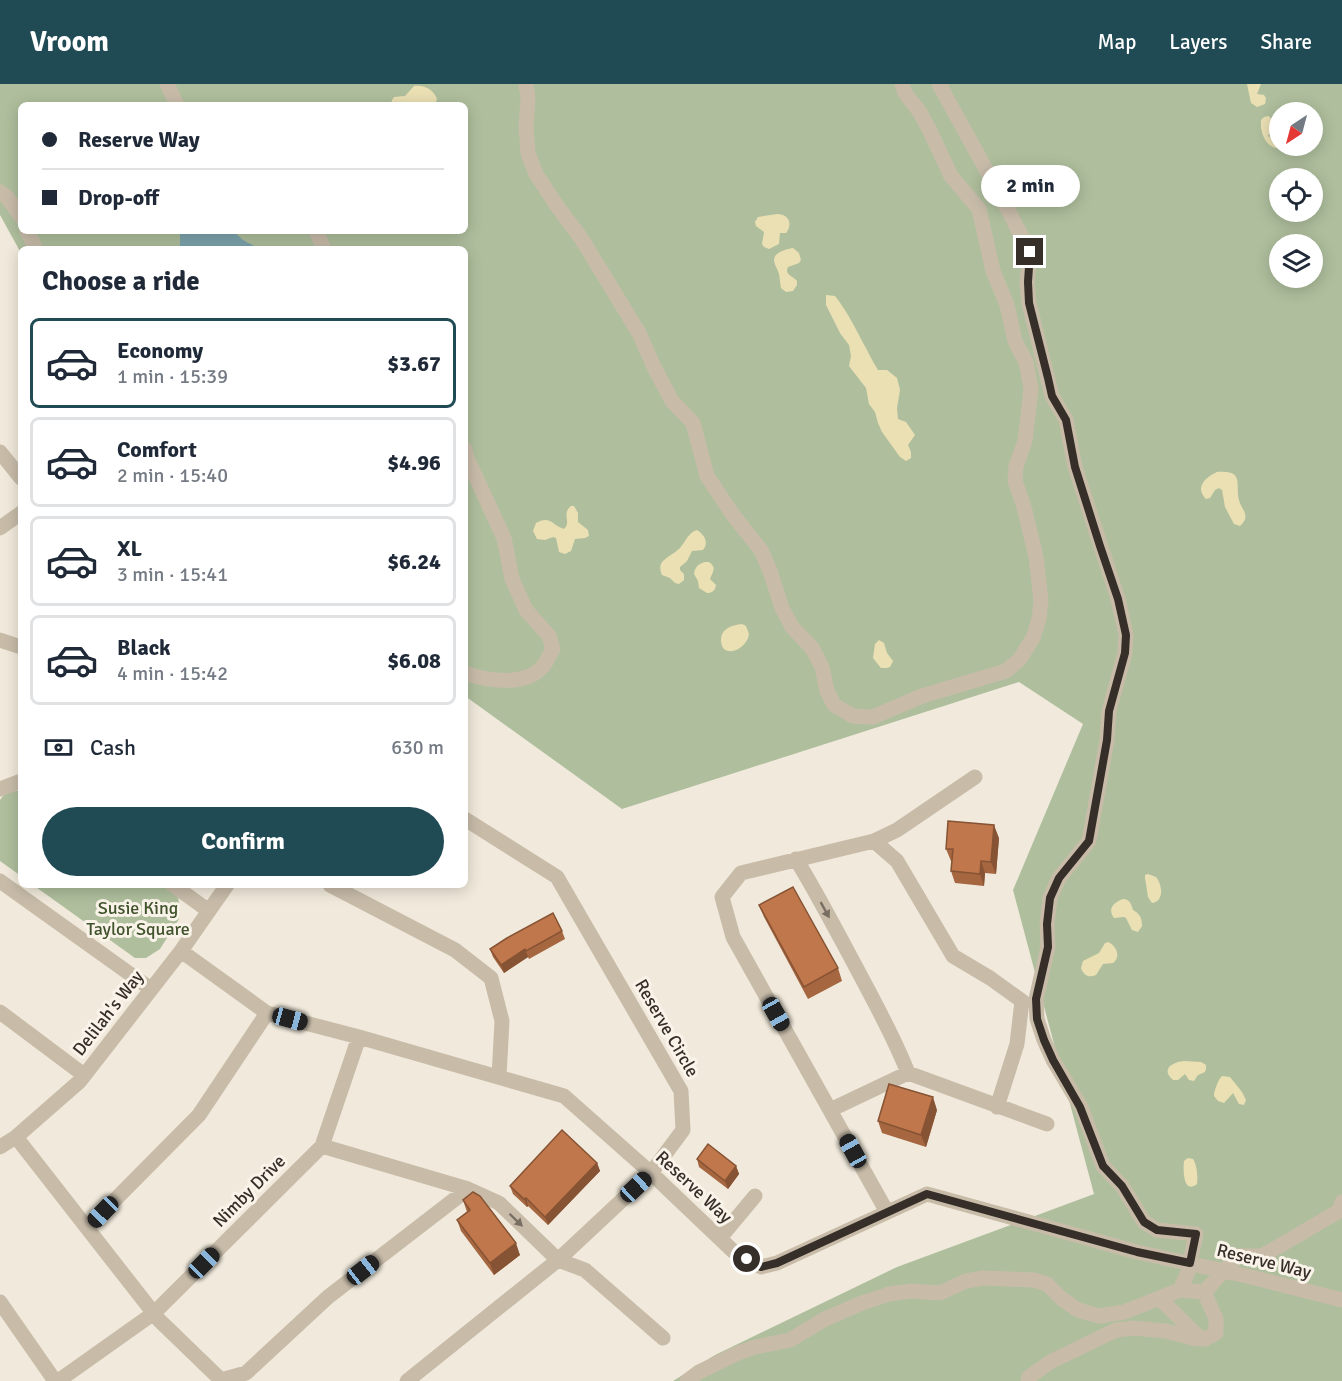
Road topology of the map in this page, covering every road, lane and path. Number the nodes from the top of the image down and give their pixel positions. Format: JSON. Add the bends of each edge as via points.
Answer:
{"nodes":[{"id":1,"x":168,"y":84,"type":"edge"},
{"id":2,"x":526,"y":84,"type":"edge"},
{"id":3,"x":902,"y":84,"type":"edge"},
{"id":4,"x":939,"y":84,"type":"edge"},
{"id":5,"x":176,"y":102,"type":"edge"},
{"id":6,"x":0,"y":192,"type":"edge"},
{"id":7,"x":18,"y":213,"type":"edge"},
{"id":8,"x":0,"y":452,"type":"edge"},
{"id":9,"x":468,"y":460,"type":"edge"},
{"id":10,"x":18,"y":474,"type":"edge"},
{"id":11,"x":18,"y":515,"type":"edge"},
{"id":12,"x":0,"y":528,"type":"edge"},
{"id":13,"x":0,"y":640,"type":"edge"},
{"id":14,"x":18,"y":646,"type":"edge"},
{"id":15,"x":468,"y":674,"type":"edge"},
{"id":16,"x":975,"y":777,"type":"dead end"},
{"id":17,"x":18,"y":782,"type":"edge"},
{"id":18,"x":0,"y":789,"type":"edge"},
{"id":19,"x":468,"y":821,"type":"edge"},
{"id":20,"x":874,"y":841,"type":"junction"},
{"id":21,"x":796,"y":860,"type":"junction"},
{"id":22,"x":0,"y":881,"type":"edge"},
{"id":23,"x":177,"y":888,"type":"edge"},
{"id":24,"x":225,"y":888,"type":"edge"},
{"id":25,"x":336,"y":888,"type":"edge"},
{"id":26,"x":209,"y":912,"type":"junction"},
{"id":27,"x":181,"y":951,"type":"junction"},
{"id":28,"x":151,"y":989,"type":"junction"},
{"id":29,"x":0,"y":1012,"type":"edge"},
{"id":30,"x":267,"y":1013,"type":"junction"},
{"id":31,"x":359,"y":1037,"type":"junction"},
{"id":32,"x":908,"y":1073,"type":"junction"},
{"id":33,"x":84,"y":1075,"type":"junction"},
{"id":34,"x":499,"y":1077,"type":"junction"},
{"id":35,"x":997,"y":1107,"type":"junction"},
{"id":36,"x":830,"y":1110,"type":"junction"},
{"id":37,"x":1047,"y":1124,"type":"dead end"},
{"id":38,"x":16,"y":1137,"type":"junction"},
{"id":39,"x":322,"y":1146,"type":"junction"},
{"id":40,"x":0,"y":1147,"type":"edge"},
{"id":41,"x":651,"y":1173,"type":"junction"},
{"id":42,"x":468,"y":1189,"type":"junction"},
{"id":43,"x":755,"y":1196,"type":"dead end"},
{"id":44,"x":1342,"y":1202,"type":"edge"},
{"id":45,"x":887,"y":1212,"type":"junction"},
{"id":46,"x":87,"y":1228,"type":"junction"},
{"id":47,"x":720,"y":1238,"type":"junction"},
{"id":48,"x":558,"y":1260,"type":"junction"},
{"id":49,"x":1190,"y":1263,"type":"junction"},
{"id":50,"x":1224,"y":1270,"type":"junction"},
{"id":51,"x":1180,"y":1290,"type":"junction"},
{"id":52,"x":1203,"y":1292,"type":"junction"},
{"id":53,"x":1159,"y":1298,"type":"junction"},
{"id":54,"x":1342,"y":1300,"type":"edge"},
{"id":55,"x":0,"y":1302,"type":"edge"},
{"id":56,"x":154,"y":1313,"type":"junction"},
{"id":57,"x":663,"y":1338,"type":"dead end"},
{"id":58,"x":1201,"y":1339,"type":"junction"},
{"id":59,"x":57,"y":1381,"type":"edge"},
{"id":60,"x":407,"y":1381,"type":"edge"},
{"id":61,"x":687,"y":1381,"type":"edge"},
{"id":62,"x":1028,"y":1381,"type":"edge"}],
"edges":[{"from":1,"to":5,"type":"street"},
{"from":2,"to":3,"type":"street","via":[[528,153],[536,174],[639,333],[672,401],[693,423],[707,476],[761,550],[782,608],[792,627],[812,648],[834,705],[854,716],[873,717],[922,696],[1006,671],[1019,660],[1033,638],[1041,601],[1036,557],[1015,481],[1031,389],[1026,362],[1015,341],[1007,305],[993,271],[979,209],[951,176]]},
{"from":4,"to":49,"type":"street","via":[[1030,252],[1029,303],[1052,396],[1066,420],[1075,467],[1126,635],[1109,711],[1089,841],[1059,878],[1050,898],[1048,947],[1036,999],[1037,1019],[1053,1060],[1080,1107],[1103,1166],[1122,1186],[1144,1222],[1157,1230],[1196,1234]]},
{"from":6,"to":7,"type":"street"},
{"from":8,"to":10,"type":"street"},
{"from":9,"to":15,"type":"street","via":[[504,538],[512,579],[526,610],[549,636],[553,649],[542,668],[529,676],[507,681]]},
{"from":11,"to":12,"type":"street"},
{"from":13,"to":14,"type":"street"},
{"from":16,"to":20,"type":"street","via":[[897,830]]},
{"from":17,"to":18,"type":"street"},
{"from":19,"to":41,"type":"street","name":"Reserve Circle","via":[[557,877],[681,1091],[683,1130]]},
{"from":20,"to":21,"type":"street"},
{"from":20,"to":35,"type":"street","via":[[897,861],[952,956],[1022,1001],[1017,1044]]},
{"from":21,"to":32,"type":"street","one_way":true,"via":[[877,1007]]},
{"from":21,"to":36,"type":"street","via":[[741,873],[722,897],[733,937]]},
{"from":22,"to":28,"type":"street"},
{"from":23,"to":26,"type":"street"},
{"from":24,"to":26,"type":"street","name":"Delilah's Way"},
{"from":25,"to":34,"type":"street","via":[[455,950],[491,978],[502,1021]]},
{"from":26,"to":27,"type":"street","name":"Delilah's Way"},
{"from":27,"to":28,"type":"street","name":"Delilah's Way"},
{"from":27,"to":30,"type":"street","name":"Reserve Way"},
{"from":28,"to":33,"type":"street","name":"Delilah's Way"},
{"from":29,"to":33,"type":"street"},
{"from":30,"to":31,"type":"street","name":"Reserve Way"},
{"from":30,"to":46,"type":"street","via":[[199,1115]]},
{"from":31,"to":34,"type":"street","name":"Reserve Way"},
{"from":31,"to":39,"type":"street","name":"Nimby Drive"},
{"from":32,"to":35,"type":"street"},
{"from":32,"to":36,"type":"street"},
{"from":33,"to":38,"type":"street","name":"Delilah's Way"},
{"from":34,"to":41,"type":"street","name":"Reserve Way","via":[[564,1096]]},
{"from":35,"to":37,"type":"street"},
{"from":36,"to":45,"type":"street"},
{"from":38,"to":40,"type":"street","name":"Delilah's Way"},
{"from":38,"to":46,"type":"street"},
{"from":39,"to":42,"type":"street"},
{"from":39,"to":56,"type":"street","name":"Nimby Drive"},
{"from":41,"to":47,"type":"street","name":"Reserve Way"},
{"from":41,"to":48,"type":"street","name":"Reserve Circle"},
{"from":42,"to":48,"type":"street","one_way":true,"via":[[499,1203]]},
{"from":42,"to":56,"type":"street","via":[[328,1297],[246,1373],[221,1380]]},
{"from":43,"to":47,"type":"street"},
{"from":44,"to":50,"type":"street","via":[[1339,1210],[1323,1221],[1262,1256],[1238,1256]]},
{"from":45,"to":47,"type":"street","name":"Reserve Way","via":[[761,1267],[733,1251]]},
{"from":45,"to":49,"type":"street","name":"Reserve Way","via":[[927,1194]]},
{"from":46,"to":56,"type":"street"},
{"from":48,"to":57,"type":"street","via":[[585,1270]]},
{"from":48,"to":60,"type":"street","name":"Reserve Circle"},
{"from":49,"to":50,"type":"street","name":"Reserve Way"},
{"from":49,"to":51,"type":"street"},
{"from":50,"to":52,"type":"street"},
{"from":50,"to":54,"type":"street","name":"Reserve Way"},
{"from":51,"to":52,"type":"street"},
{"from":51,"to":53,"type":"street"},
{"from":52,"to":58,"type":"street","via":[[1216,1318],[1216,1333]]},
{"from":53,"to":58,"type":"street"},
{"from":53,"to":61,"type":"street","via":[[1125,1312],[1099,1316],[1078,1310],[1047,1284],[1034,1280],[983,1278],[940,1293],[889,1294],[825,1319],[790,1340],[738,1353]]},
{"from":55,"to":59,"type":"street"},
{"from":56,"to":59,"type":"street","name":"Nimby Drive"},
{"from":58,"to":62,"type":"street","via":[[1166,1331],[1116,1330],[1050,1362]]}]}
